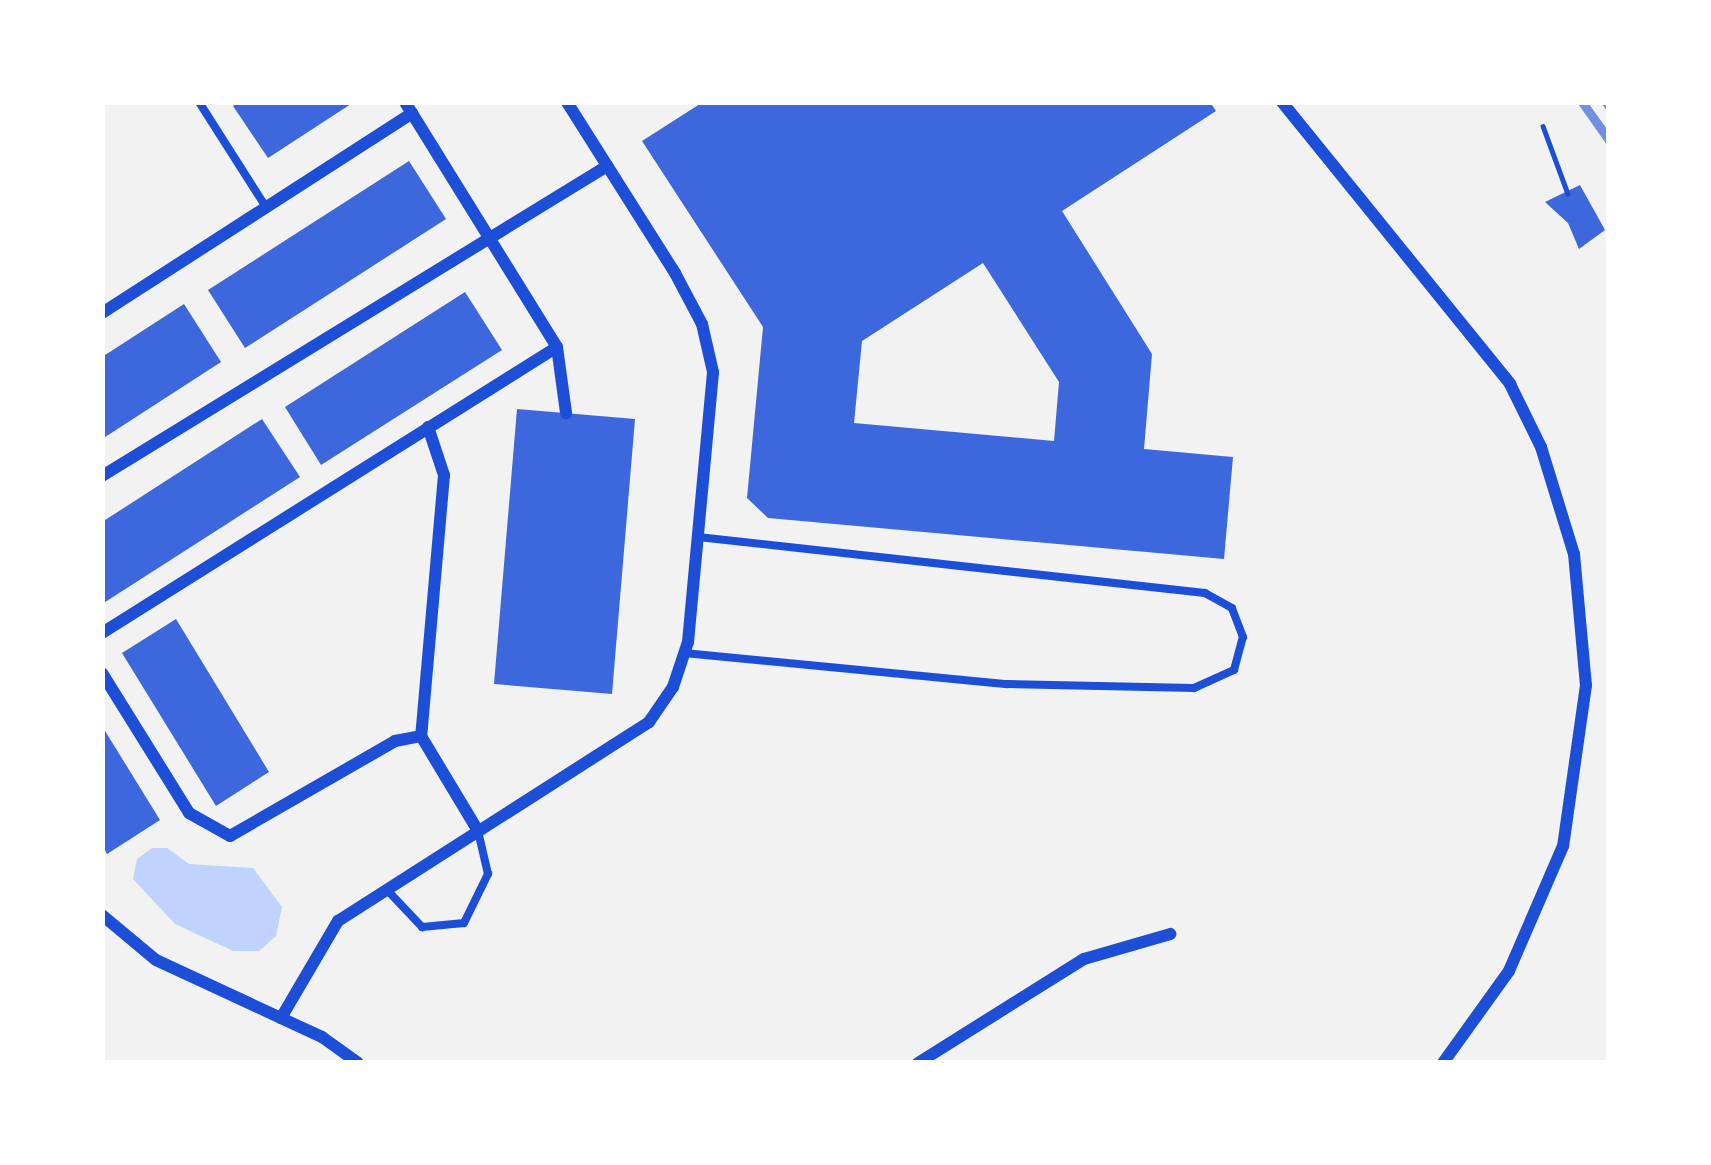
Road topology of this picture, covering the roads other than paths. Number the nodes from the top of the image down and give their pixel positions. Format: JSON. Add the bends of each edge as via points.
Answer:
{"nodes":[{"id":1,"x":199,"y":102,"type":"edge"},
{"id":2,"x":566,"y":102,"type":"edge"},
{"id":3,"x":1282,"y":102,"type":"edge"},
{"id":4,"x":409,"y":108,"type":"edge"},
{"id":5,"x":607,"y":166,"type":"junction"},
{"id":6,"x":266,"y":207,"type":"junction"},
{"id":7,"x":491,"y":238,"type":"junction"},
{"id":8,"x":102,"y":313,"type":"edge"},
{"id":9,"x":557,"y":347,"type":"junction"},
{"id":10,"x":566,"y":413,"type":"dead end"},
{"id":11,"x":428,"y":427,"type":"junction"},
{"id":12,"x":102,"y":476,"type":"edge"},
{"id":13,"x":698,"y":537,"type":"junction"},
{"id":14,"x":102,"y":633,"type":"edge"},
{"id":15,"x":684,"y":653,"type":"junction"},
{"id":16,"x":102,"y":673,"type":"edge"},
{"id":17,"x":422,"y":736,"type":"junction"},
{"id":18,"x":478,"y":831,"type":"junction"},
{"id":19,"x":387,"y":890,"type":"junction"},
{"id":20,"x":102,"y":915,"type":"edge"},
{"id":21,"x":1170,"y":934,"type":"dead end"},
{"id":22,"x":281,"y":1018,"type":"junction"},
{"id":23,"x":358,"y":1063,"type":"edge"},
{"id":24,"x":918,"y":1063,"type":"edge"},
{"id":25,"x":1443,"y":1063,"type":"edge"}],
"edges":[{"from":1,"to":6,"type":"lane"},
{"from":2,"to":5,"type":"street"},
{"from":3,"to":25,"type":"street","via":[[1510,384],[1541,447],[1574,554],[1586,685],[1563,846],[1509,971]]},
{"from":4,"to":6,"type":"street"},
{"from":4,"to":7,"type":"street"},
{"from":5,"to":7,"type":"street"},
{"from":5,"to":13,"type":"street","via":[[702,324],[713,371]]},
{"from":6,"to":8,"type":"street"},
{"from":7,"to":9,"type":"street"},
{"from":7,"to":12,"type":"street"},
{"from":9,"to":10,"type":"street"},
{"from":9,"to":11,"type":"street"},
{"from":11,"to":14,"type":"street"},
{"from":11,"to":17,"type":"street","via":[[444,475]]},
{"from":13,"to":15,"type":"street"},
{"from":13,"to":15,"type":"lane","via":[[1205,592],[1232,608],[1243,637],[1234,670],[1194,688],[1008,684]]},
{"from":15,"to":18,"type":"street","via":[[649,722]]},
{"from":16,"to":17,"type":"street","via":[[189,813],[230,836],[395,741]]},
{"from":17,"to":18,"type":"street"},
{"from":18,"to":19,"type":"street"},
{"from":18,"to":19,"type":"lane","via":[[488,874],[464,923],[422,927]]},
{"from":19,"to":22,"type":"street","via":[[338,921]]},
{"from":20,"to":22,"type":"street","via":[[156,960]]},
{"from":21,"to":24,"type":"street","via":[[1084,959]]},
{"from":22,"to":23,"type":"street"}]}
